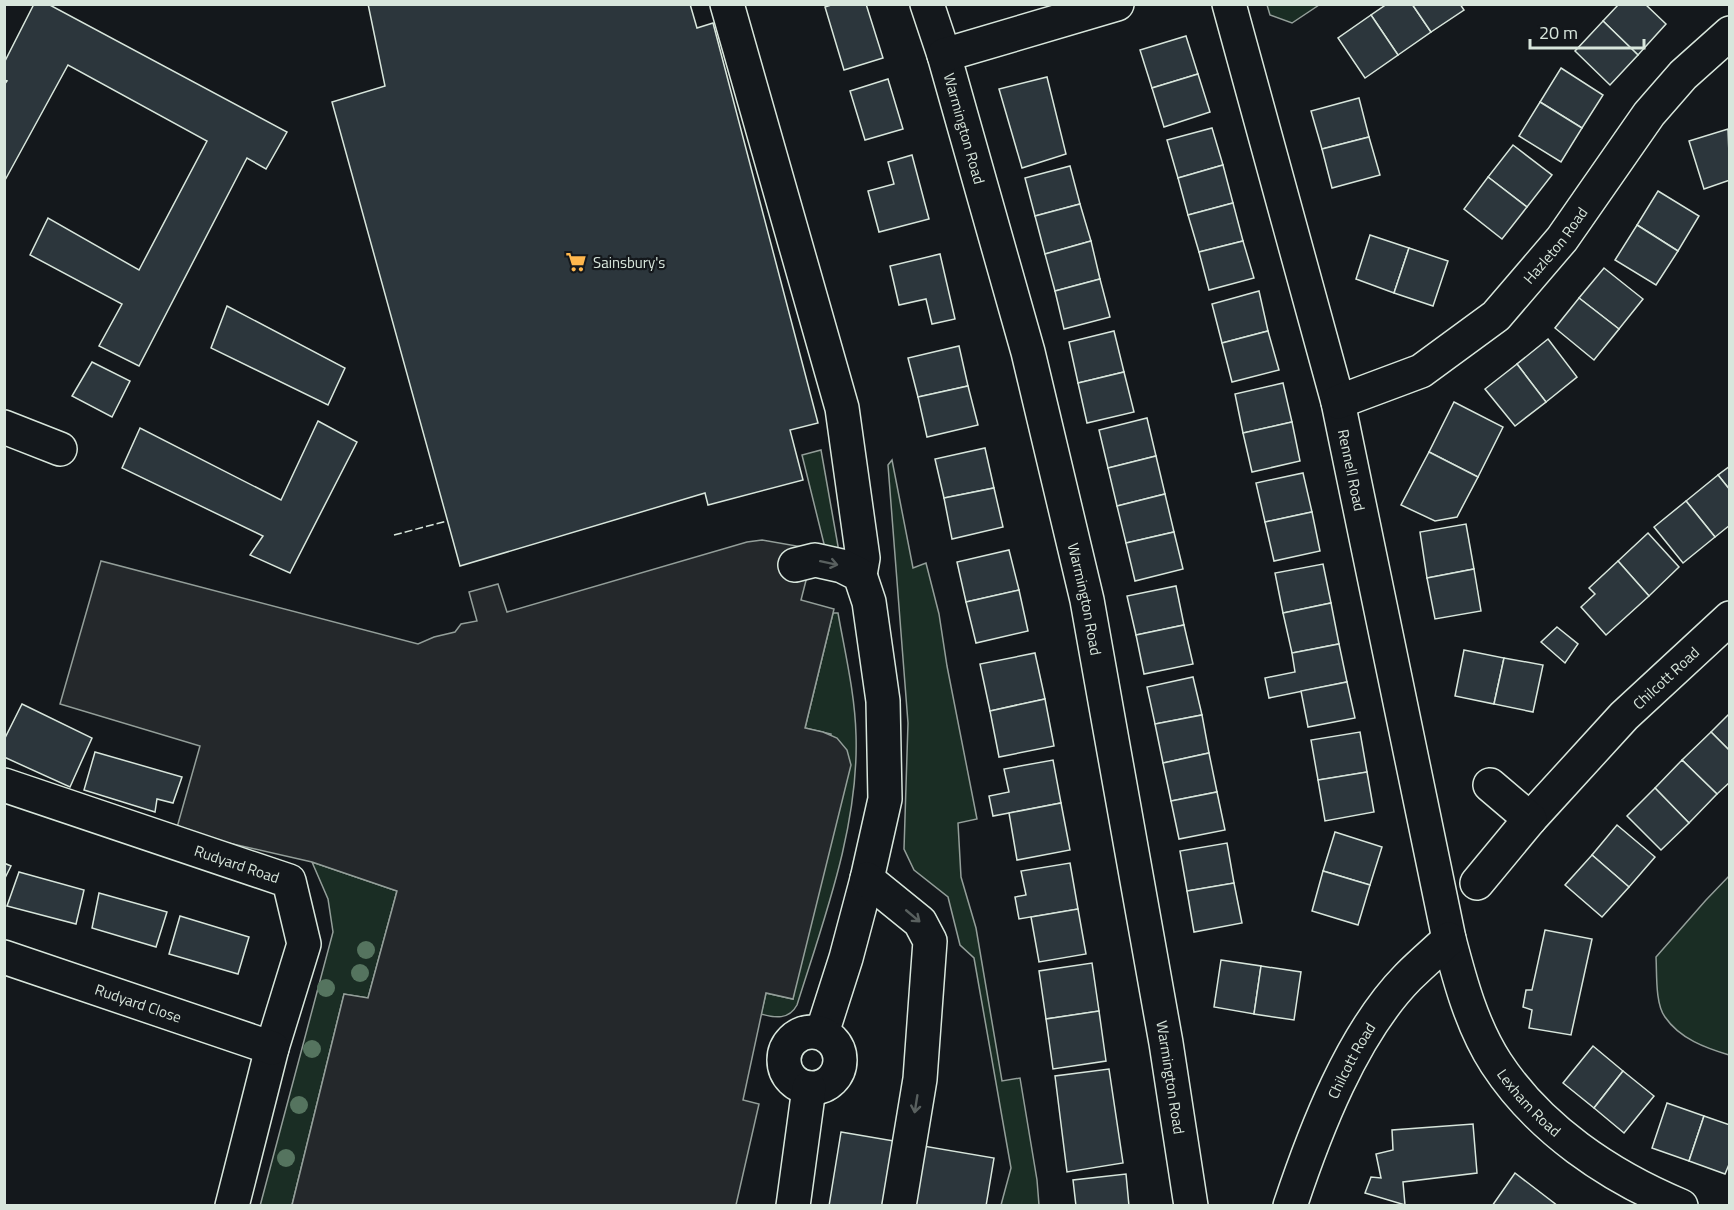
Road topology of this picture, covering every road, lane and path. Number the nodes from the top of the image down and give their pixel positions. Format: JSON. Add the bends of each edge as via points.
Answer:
{"nodes":[{"id":1,"x":727,"y":4,"type":"edge"},
{"id":2,"x":927,"y":4,"type":"edge"},
{"id":3,"x":1117,"y":4,"type":"edge"},
{"id":4,"x":1229,"y":4,"type":"edge"},
{"id":5,"x":1730,"y":33,"type":"edge"},
{"id":6,"x":944,"y":55,"type":"junction"},
{"id":7,"x":1338,"y":402,"type":"junction"},
{"id":8,"x":4,"y":428,"type":"edge"},
{"id":9,"x":60,"y":449,"type":"dead end"},
{"id":10,"x":795,"y":565,"type":"dead end"},
{"id":11,"x":860,"y":576,"type":"junction"},
{"id":12,"x":1730,"y":618,"type":"edge"},
{"id":13,"x":4,"y":785,"type":"edge"},
{"id":14,"x":1490,"y":785,"type":"dead end"},
{"id":15,"x":1530,"y":819,"type":"junction"},
{"id":16,"x":867,"y":879,"type":"junction"},
{"id":17,"x":1477,"y":883,"type":"dead end"},
{"id":18,"x":1449,"y":939,"type":"junction"},
{"id":19,"x":4,"y":957,"type":"edge"},
{"id":20,"x":273,"y":1048,"type":"junction"},
{"id":21,"x":232,"y":1206,"type":"edge"},
{"id":22,"x":793,"y":1206,"type":"edge"},
{"id":23,"x":899,"y":1206,"type":"edge"},
{"id":24,"x":1191,"y":1206,"type":"edge"},
{"id":25,"x":1290,"y":1206,"type":"edge"},
{"id":26,"x":1681,"y":1206,"type":"edge"}],
"edges":[{"from":1,"to":11,"type":"street","via":[[842,408],[863,558]]},
{"from":2,"to":6,"type":"street","name":"Warmington Road"},
{"from":3,"to":6,"type":"street"},
{"from":4,"to":7,"type":"street","name":"Rennell Road"},
{"from":5,"to":7,"type":"street","name":"Hazleton Road","via":[[1683,75],[1649,114],[1563,239],[1496,316],[1421,371]]},
{"from":6,"to":24,"type":"street","name":"Warmington Road","via":[[1028,352],[1087,600],[1166,1042]]},
{"from":7,"to":18,"type":"street","name":"Rennell Road"},
{"from":8,"to":9,"type":"street"},
{"from":10,"to":11,"type":"street","one_way":true,"via":[[815,560],[842,566]]},
{"from":11,"to":16,"type":"street","via":[[869,603],[883,701],[885,763],[885,799]]},
{"from":12,"to":15,"type":"street","name":"Chilcott Road","via":[[1624,716]]},
{"from":13,"to":20,"type":"street","name":"Rudyard Road","via":[[289,881],[304,944]]},
{"from":14,"to":15,"type":"street"},
{"from":15,"to":17,"type":"street","name":"Chilcott Road"},
{"from":16,"to":22,"type":"street","via":[[822,1034],[813,1031],[796,1035],[785,1049],[784,1066],[788,1074],[809,1088]]},
{"from":16,"to":23,"type":"street","one_way":true,"via":[[920,922],[930,940],[920,1079]]},
{"from":18,"to":25,"type":"street","name":"Chilcott Road","via":[[1407,977],[1367,1032],[1333,1094]]},
{"from":18,"to":26,"type":"street","name":"Lexham Road","via":[[1477,1027],[1496,1062],[1526,1102],[1595,1160]]},
{"from":19,"to":20,"type":"street","name":"Rudyard Close"},
{"from":20,"to":21,"type":"street","name":"Rudyard Road"}]}
